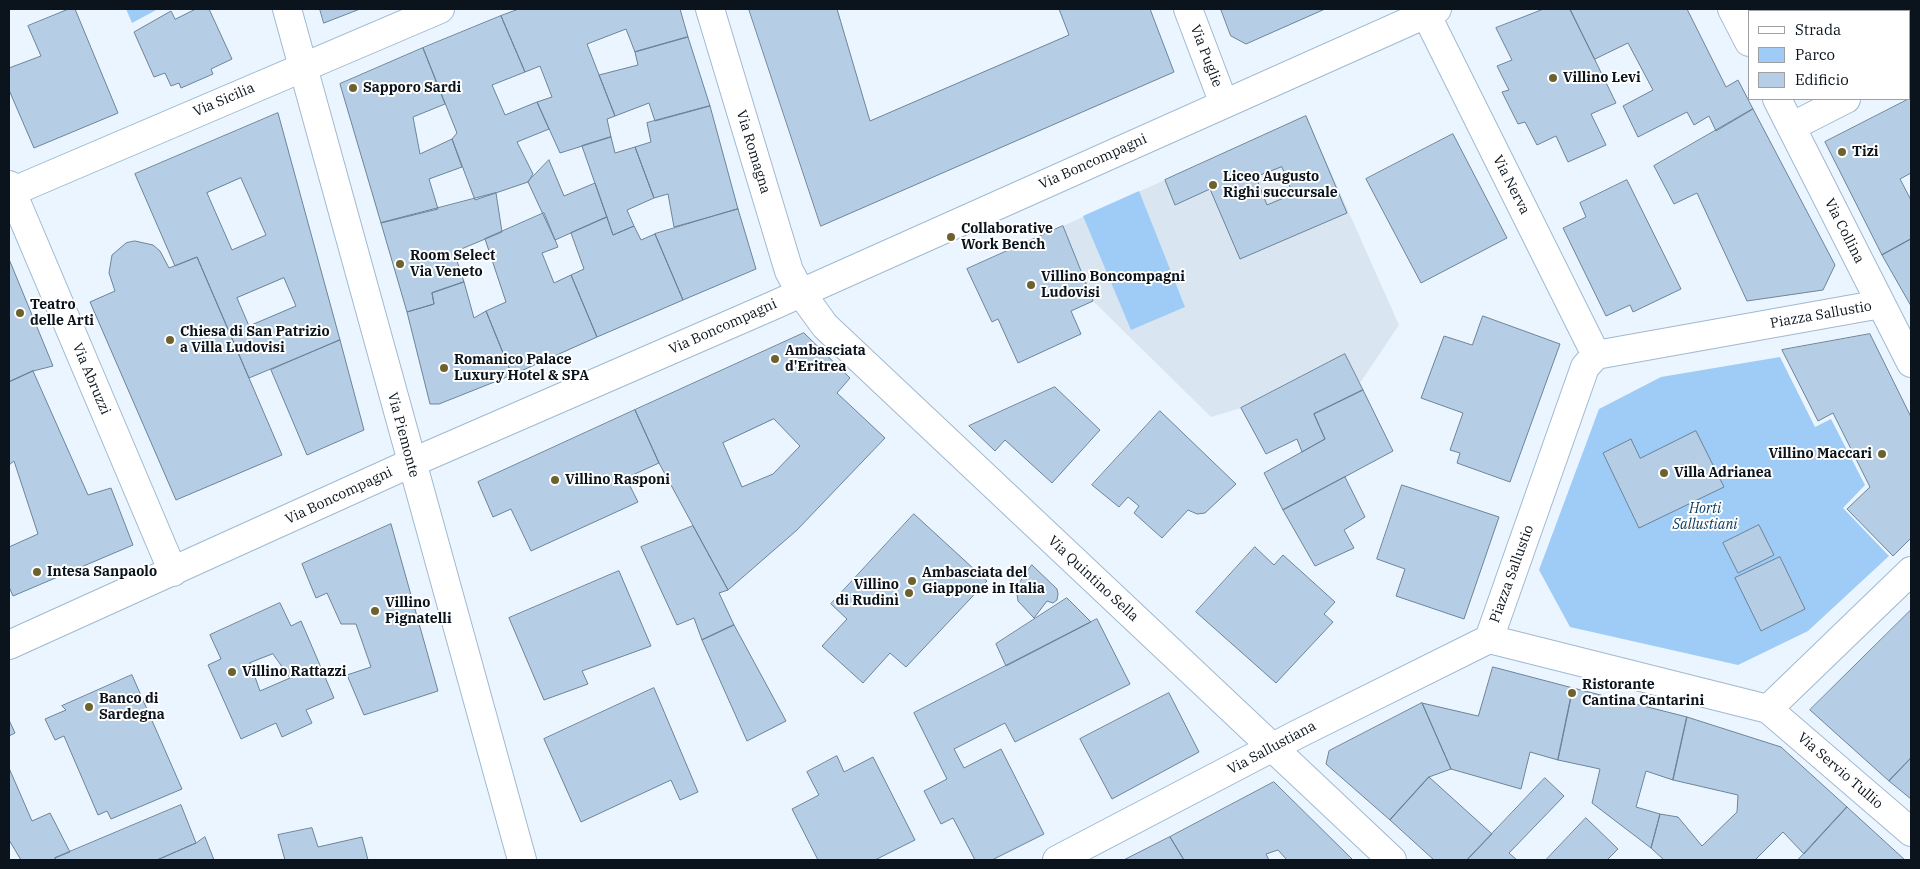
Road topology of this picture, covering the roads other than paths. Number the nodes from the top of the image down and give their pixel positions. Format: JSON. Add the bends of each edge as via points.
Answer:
{"nodes":[{"id":1,"x":287,"y":9,"type":"edge"},
{"id":2,"x":440,"y":9,"type":"edge"},
{"id":3,"x":710,"y":9,"type":"edge"},
{"id":4,"x":1188,"y":9,"type":"edge"},
{"id":5,"x":1732,"y":9,"type":"edge"},
{"id":6,"x":1431,"y":11,"type":"edge"},
{"id":7,"x":1748,"y":40,"type":"edge"},
{"id":8,"x":303,"y":68,"type":"junction"},
{"id":9,"x":1778,"y":100,"type":"edge"},
{"id":10,"x":1844,"y":100,"type":"edge"},
{"id":11,"x":1224,"y":104,"type":"junction"},
{"id":12,"x":1791,"y":127,"type":"junction"},
{"id":13,"x":10,"y":190,"type":"edge"},
{"id":14,"x":801,"y":293,"type":"junction"},
{"id":15,"x":1881,"y":304,"type":"junction"},
{"id":16,"x":1596,"y":355,"type":"junction"},
{"id":17,"x":1911,"y":364,"type":"edge"},
{"id":18,"x":411,"y":463,"type":"junction"},
{"id":19,"x":1911,"y":571,"type":"edge"},
{"id":20,"x":173,"y":572,"type":"junction"},
{"id":21,"x":1489,"y":639,"type":"junction"},
{"id":22,"x":9,"y":645,"type":"edge"},
{"id":23,"x":1768,"y":709,"type":"junction"},
{"id":24,"x":1272,"y":749,"type":"junction"},
{"id":25,"x":1911,"y":832,"type":"edge"},
{"id":26,"x":522,"y":860,"type":"edge"},
{"id":27,"x":1057,"y":860,"type":"edge"},
{"id":28,"x":1392,"y":860,"type":"edge"}],
"edges":[{"from":1,"to":8,"type":"street","name":"Via Piemonte"},
{"from":2,"to":8,"type":"street","name":"Via Sicilia"},
{"from":3,"to":14,"type":"street","name":"Via Romagna","via":[[789,271]]},
{"from":4,"to":11,"type":"street","name":"Via Puglie"},
{"from":5,"to":7,"type":"street"},
{"from":6,"to":11,"type":"street","name":"Via Boncompagni"},
{"from":6,"to":16,"type":"street","name":"Via Nerva"},
{"from":8,"to":13,"type":"street","name":"Via Sicilia"},
{"from":8,"to":18,"type":"street","name":"Via Piemonte"},
{"from":9,"to":12,"type":"street","name":"Via Collina"},
{"from":10,"to":12,"type":"street"},
{"from":11,"to":14,"type":"street","name":"Via Boncompagni"},
{"from":12,"to":15,"type":"street","name":"Via Collina"},
{"from":13,"to":20,"type":"street","name":"Via Abruzzi"},
{"from":14,"to":18,"type":"street","name":"Via Boncompagni"},
{"from":14,"to":24,"type":"street","name":"Via Quintino Sella","via":[[825,326]]},
{"from":15,"to":16,"type":"street","name":"Piazza Sallustio"},
{"from":15,"to":17,"type":"street","name":"Via Collina"},
{"from":16,"to":21,"type":"street","name":"Piazza Sallustio","via":[[1585,367]]},
{"from":18,"to":20,"type":"street","name":"Via Boncompagni"},
{"from":18,"to":26,"type":"street","name":"Via Piemonte"},
{"from":19,"to":23,"type":"street"},
{"from":20,"to":22,"type":"street","name":"Via Boncompagni"},
{"from":21,"to":23,"type":"street","name":"Piazza Sallustio"},
{"from":21,"to":24,"type":"street","name":"Via Sallustiana"},
{"from":23,"to":25,"type":"street","name":"Via Servio Tullio"},
{"from":24,"to":27,"type":"street","name":"Via Sallustiana"},
{"from":24,"to":28,"type":"street","name":"Via Quintino Sella"}]}
